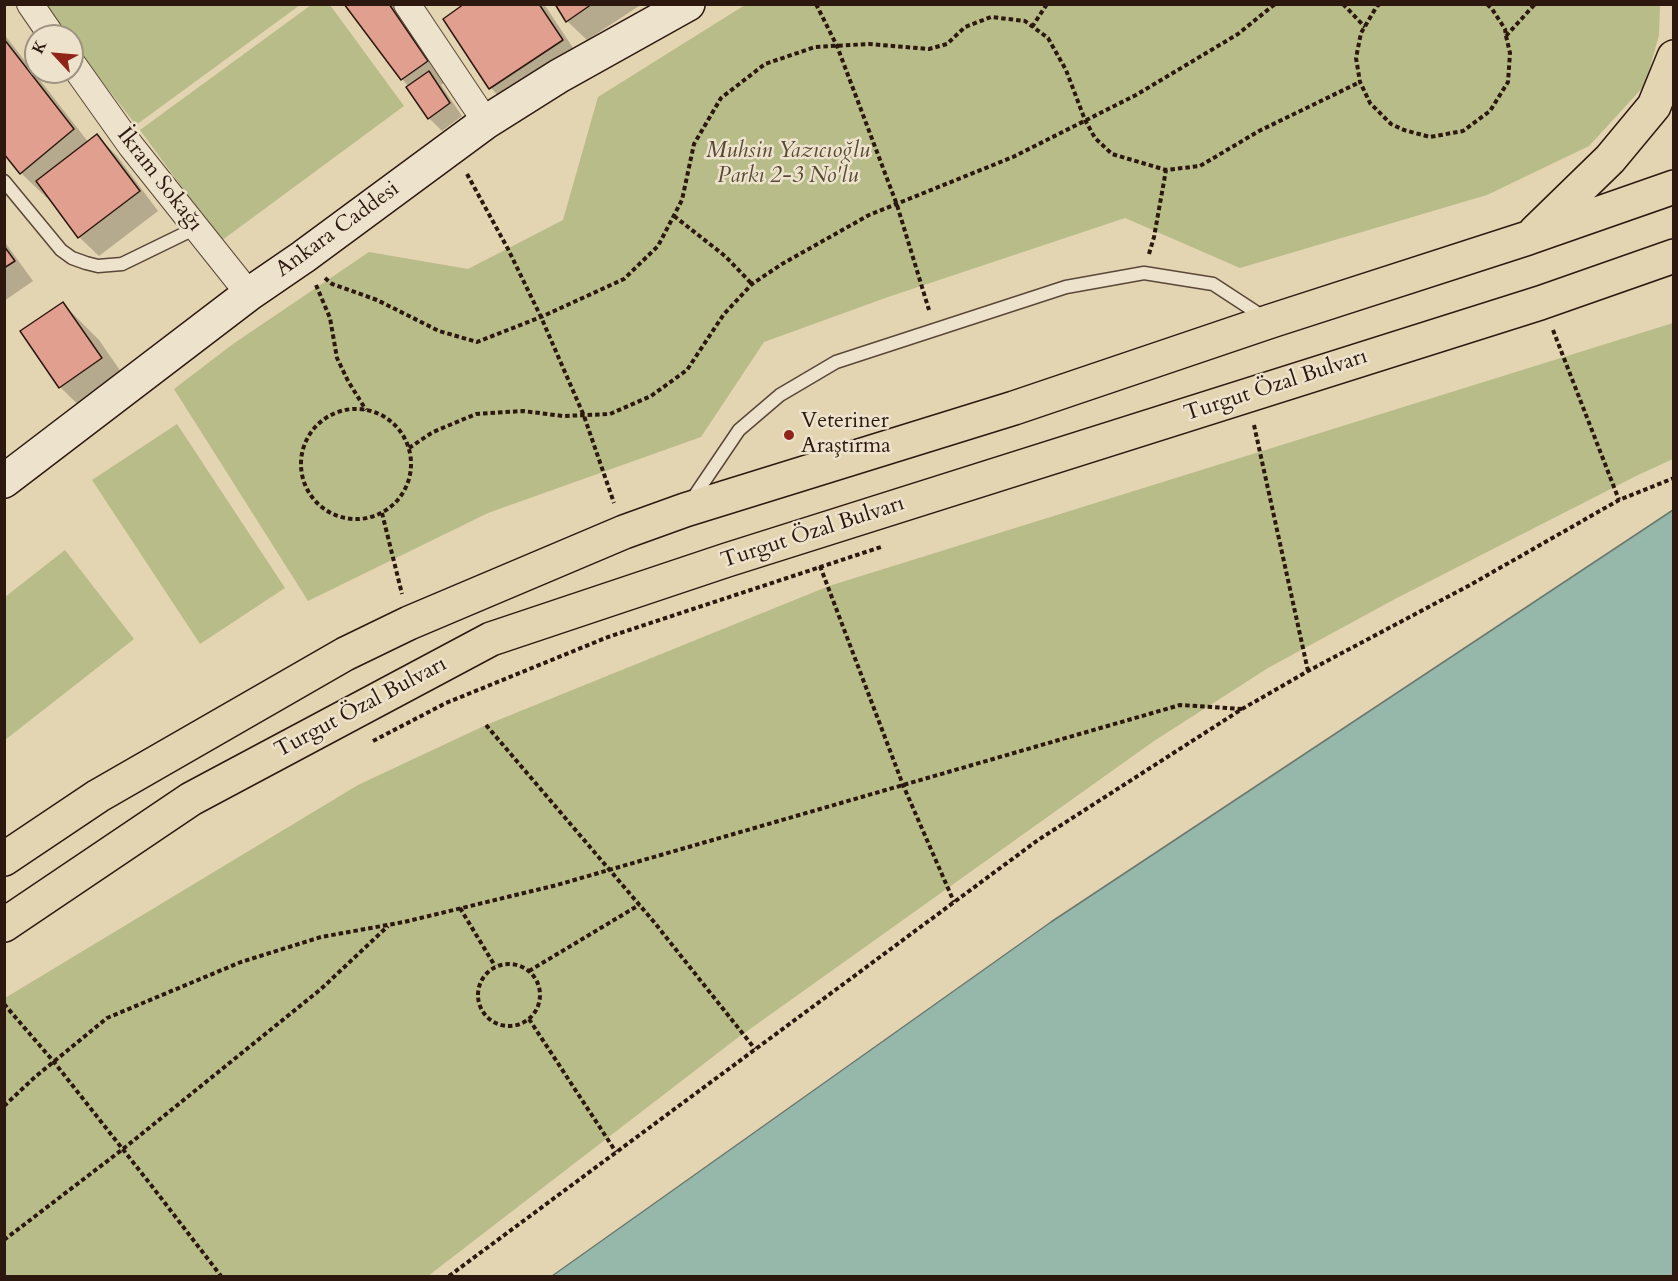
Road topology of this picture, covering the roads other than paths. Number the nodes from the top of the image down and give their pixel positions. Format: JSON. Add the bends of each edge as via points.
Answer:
{"nodes":[{"id":1,"x":30,"y":4,"type":"edge"},
{"id":2,"x":406,"y":4,"type":"edge"},
{"id":3,"x":688,"y":4,"type":"edge"},
{"id":4,"x":44,"y":24,"type":"edge"},
{"id":5,"x":1674,"y":57,"type":"edge"},
{"id":6,"x":84,"y":80,"type":"edge"},
{"id":7,"x":486,"y":122,"type":"junction"},
{"id":8,"x":4,"y":181,"type":"edge"},
{"id":9,"x":1674,"y":187,"type":"edge"},
{"id":10,"x":196,"y":228,"type":"junction"},
{"id":11,"x":1528,"y":238,"type":"junction"},
{"id":12,"x":1674,"y":256,"type":"edge"},
{"id":13,"x":249,"y":294,"type":"junction"},
{"id":14,"x":1271,"y":321,"type":"junction"},
{"id":15,"x":4,"y":481,"type":"edge"},
{"id":16,"x":685,"y":510,"type":"junction"},
{"id":17,"x":98,"y":796,"type":"junction"},
{"id":18,"x":4,"y":846,"type":"edge"},
{"id":19,"x":4,"y":860,"type":"edge"},
{"id":20,"x":4,"y":925,"type":"edge"}],
"edges":[{"from":1,"to":4,"type":"street"},
{"from":2,"to":7,"type":"street"},
{"from":3,"to":7,"type":"main road","name":"Ankara Caddesi"},
{"from":5,"to":11,"type":"highway","via":[[1654,106],[1610,159]]},
{"from":6,"to":10,"type":"street","name":"İkram Sokağı"},
{"from":7,"to":13,"type":"main road","name":"Ankara Caddesi"},
{"from":8,"to":10,"type":"lane","via":[[61,250],[98,266],[122,264]]},
{"from":9,"to":11,"type":"highway"},
{"from":10,"to":13,"type":"street","name":"İkram Sokağı"},
{"from":11,"to":14,"type":"highway"},
{"from":12,"to":20,"type":"highway","name":"Turgut Özal Bulvarı","via":[[1540,303],[808,534],[491,639],[191,799]]},
{"from":13,"to":15,"type":"main road","name":"Ankara Caddesi"},
{"from":14,"to":16,"type":"highway","via":[[1014,408]]},
{"from":14,"to":16,"type":"lane","via":[[1213,284],[1144,273],[1066,287],[836,362],[780,394],[739,430]]},
{"from":16,"to":17,"type":"highway","via":[[409,623],[345,654]]},
{"from":17,"to":18,"type":"highway"},
{"from":17,"to":19,"type":"highway"}]}
